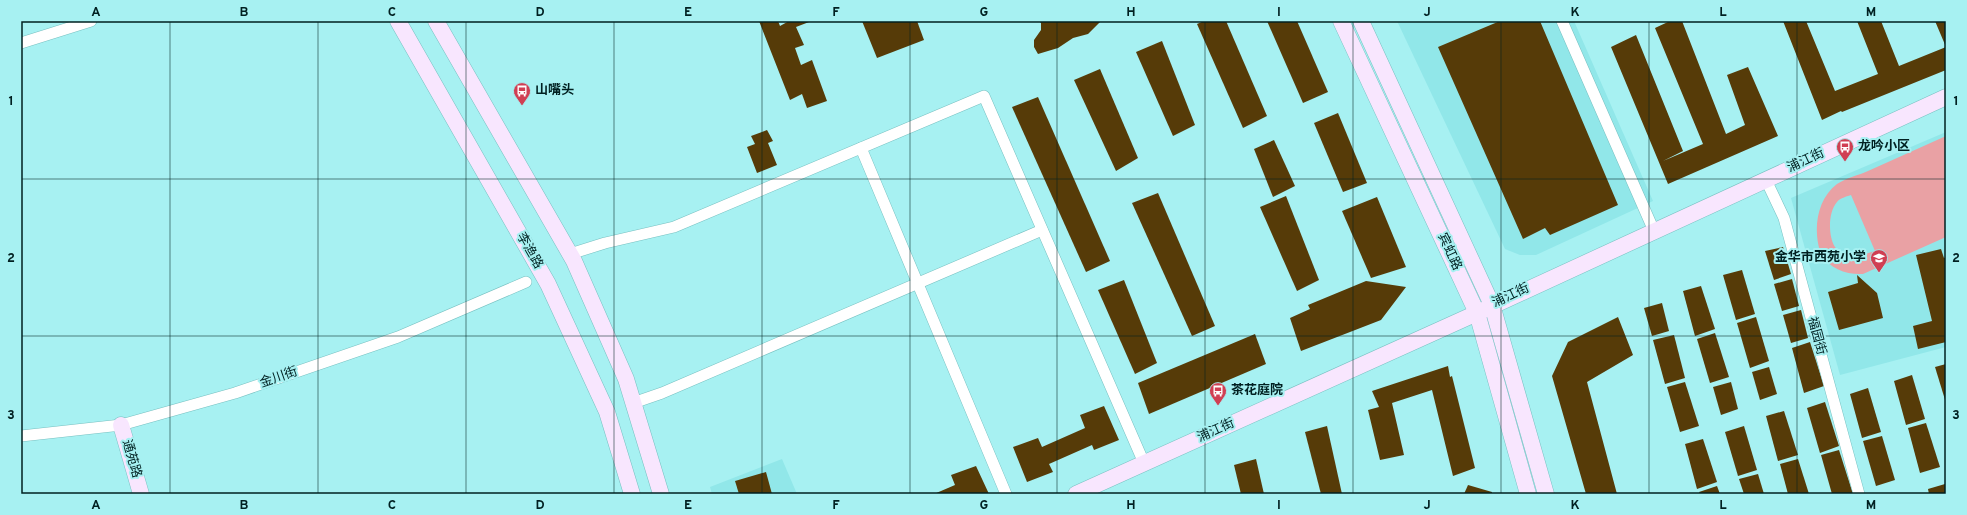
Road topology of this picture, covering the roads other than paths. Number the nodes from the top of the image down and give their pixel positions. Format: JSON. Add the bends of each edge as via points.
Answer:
{"nodes":[{"id":1,"x":91,"y":21,"type":"edge"},
{"id":2,"x":398,"y":21,"type":"edge"},
{"id":3,"x":436,"y":21,"type":"edge"},
{"id":4,"x":1342,"y":21,"type":"edge"},
{"id":5,"x":1361,"y":21,"type":"edge"},
{"id":6,"x":1562,"y":21,"type":"edge"},
{"id":7,"x":21,"y":43,"type":"edge"},
{"id":8,"x":1946,"y":97,"type":"edge"},
{"id":9,"x":861,"y":148,"type":"junction"},
{"id":10,"x":1766,"y":180,"type":"junction"},
{"id":11,"x":1042,"y":230,"type":"junction"},
{"id":12,"x":1654,"y":231,"type":"junction"},
{"id":13,"x":570,"y":254,"type":"junction"},
{"id":14,"x":526,"y":282,"type":"dead end"},
{"id":15,"x":918,"y":283,"type":"junction"},
{"id":16,"x":1492,"y":305,"type":"junction"},
{"id":17,"x":1477,"y":313,"type":"junction"},
{"id":18,"x":633,"y":403,"type":"junction"},
{"id":19,"x":121,"y":425,"type":"junction"},
{"id":20,"x":21,"y":436,"type":"edge"},
{"id":21,"x":1144,"y":463,"type":"junction"},
{"id":22,"x":140,"y":494,"type":"edge"},
{"id":23,"x":632,"y":494,"type":"edge"},
{"id":24,"x":661,"y":494,"type":"edge"},
{"id":25,"x":1006,"y":494,"type":"edge"},
{"id":26,"x":1076,"y":494,"type":"edge"},
{"id":27,"x":1528,"y":494,"type":"edge"},
{"id":28,"x":1546,"y":494,"type":"edge"},
{"id":29,"x":1859,"y":494,"type":"edge"}],
"edges":[{"from":1,"to":7,"type":"street"},
{"from":2,"to":23,"type":"main road","name":"李渔路","via":[[548,284],[607,412]]},
{"from":3,"to":13,"type":"main road"},
{"from":4,"to":17,"type":"main road","name":"宾虹路"},
{"from":5,"to":16,"type":"main road","name":"宾虹路"},
{"from":6,"to":12,"type":"street"},
{"from":8,"to":10,"type":"main road","name":"浦江街"},
{"from":9,"to":11,"type":"street","via":[[984,96]]},
{"from":9,"to":13,"type":"street","via":[[674,227]]},
{"from":9,"to":15,"type":"street"},
{"from":10,"to":12,"type":"main road","name":"浦江街"},
{"from":10,"to":29,"type":"street","name":"福园街","via":[[1784,218]]},
{"from":11,"to":15,"type":"street"},
{"from":11,"to":21,"type":"street"},
{"from":12,"to":16,"type":"main road","name":"浦江街"},
{"from":13,"to":18,"type":"main road","via":[[626,379]]},
{"from":14,"to":19,"type":"street","name":"金川街","via":[[398,337],[235,393]]},
{"from":15,"to":18,"type":"street"},
{"from":15,"to":25,"type":"street"},
{"from":16,"to":17,"type":"main road","name":"浦江街"},
{"from":16,"to":28,"type":"main road","name":"宾虹路"},
{"from":17,"to":21,"type":"main road","name":"浦江街"},
{"from":17,"to":27,"type":"main road","name":"宾虹路"},
{"from":18,"to":24,"type":"main road"},
{"from":19,"to":20,"type":"street","name":"金川街"},
{"from":19,"to":22,"type":"main road","name":"通苑路"},
{"from":21,"to":26,"type":"main road","name":"浦江街"}]}
